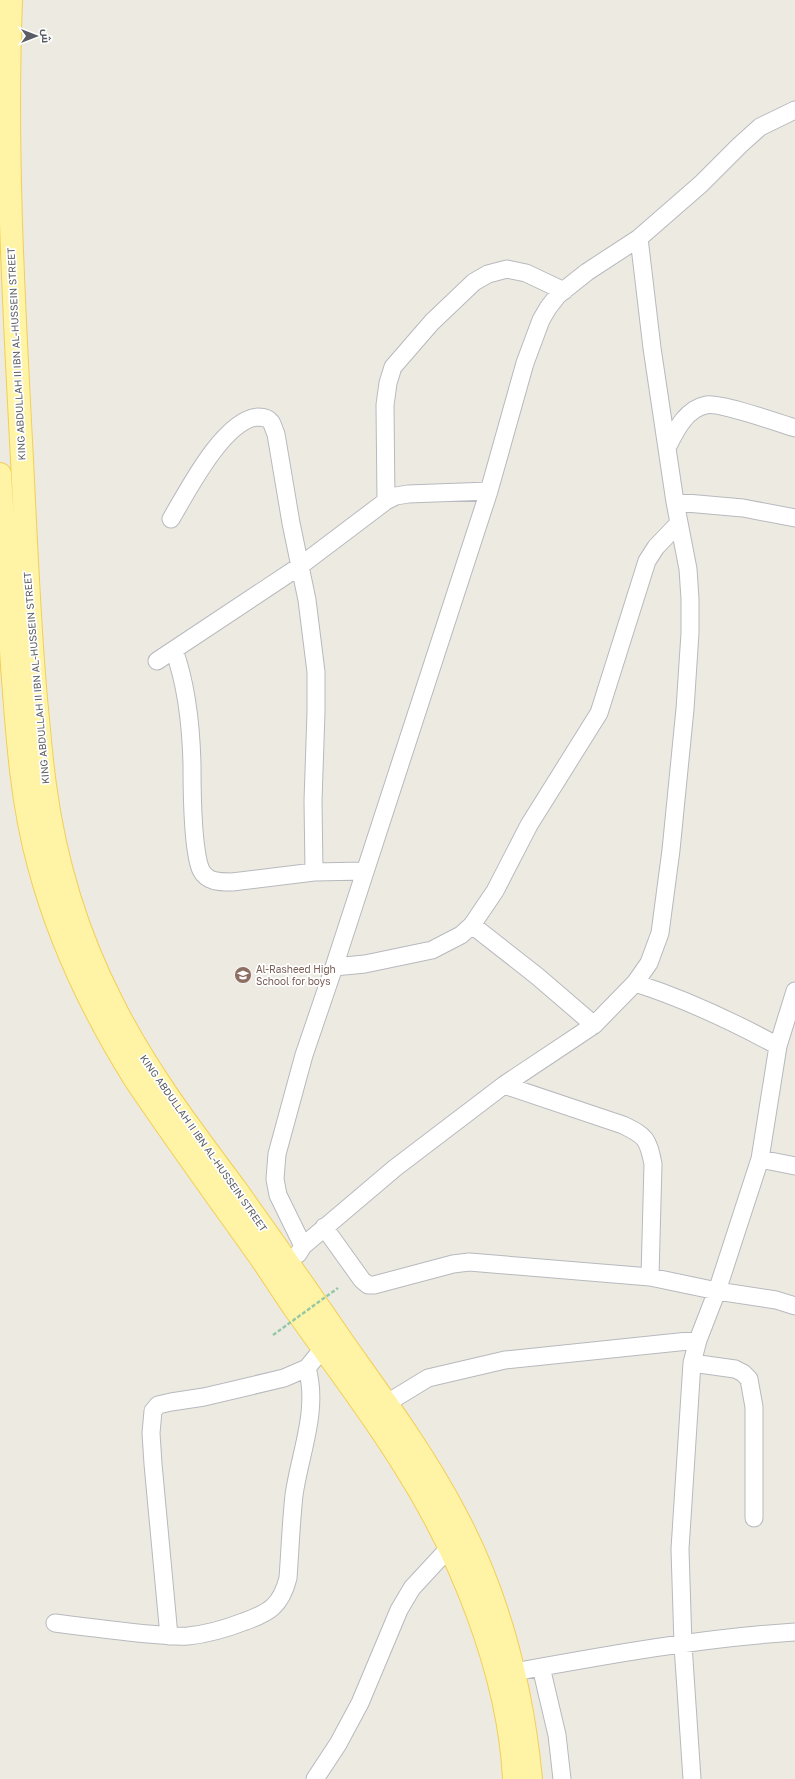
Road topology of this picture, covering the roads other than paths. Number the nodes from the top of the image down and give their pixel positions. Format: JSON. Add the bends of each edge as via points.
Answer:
{"nodes":[{"id":1,"x":11,"y":0,"type":"edge"},
{"id":2,"x":795,"y":110,"type":"edge"},
{"id":3,"x":5,"y":226,"type":"edge"},
{"id":4,"x":639,"y":238,"type":"junction"},
{"id":5,"x":564,"y":291,"type":"junction"},
{"id":6,"x":795,"y":428,"type":"edge"},
{"id":7,"x":668,"y":446,"type":"junction"},
{"id":8,"x":0,"y":474,"type":"edge"},
{"id":9,"x":489,"y":491,"type":"junction"},
{"id":10,"x":386,"y":501,"type":"junction"},
{"id":11,"x":675,"y":502,"type":"junction"},
{"id":12,"x":795,"y":518,"type":"edge"},
{"id":13,"x":171,"y":519,"type":"dead end"},
{"id":14,"x":679,"y":523,"type":"junction"},
{"id":15,"x":300,"y":566,"type":"junction"},
{"id":16,"x":174,"y":650,"type":"junction"},
{"id":17,"x":22,"y":653,"type":"junction"},
{"id":18,"x":157,"y":661,"type":"dead end"},
{"id":19,"x":365,"y":871,"type":"junction"},
{"id":20,"x":314,"y":872,"type":"junction"},
{"id":21,"x":472,"y":925,"type":"junction"},
{"id":22,"x":334,"y":967,"type":"junction"},
{"id":23,"x":635,"y":983,"type":"junction"},
{"id":24,"x":795,"y":991,"type":"edge"},
{"id":25,"x":594,"y":1025,"type":"junction"},
{"id":26,"x":778,"y":1046,"type":"junction"},
{"id":27,"x":504,"y":1085,"type":"junction"},
{"id":28,"x":760,"y":1159,"type":"junction"},
{"id":29,"x":795,"y":1166,"type":"edge"},
{"id":30,"x":324,"y":1227,"type":"junction"},
{"id":31,"x":303,"y":1246,"type":"junction"},
{"id":32,"x":289,"y":1264,"type":"junction"},
{"id":33,"x":650,"y":1277,"type":"junction"},
{"id":34,"x":717,"y":1291,"type":"junction"},
{"id":35,"x":795,"y":1306,"type":"edge"},
{"id":36,"x":698,"y":1340,"type":"junction"},
{"id":37,"x":324,"y":1347,"type":"junction"},
{"id":38,"x":692,"y":1363,"type":"junction"},
{"id":39,"x":307,"y":1368,"type":"junction"},
{"id":40,"x":387,"y":1403,"type":"junction"},
{"id":41,"x":754,"y":1518,"type":"dead end"},
{"id":42,"x":449,"y":1548,"type":"junction"},
{"id":43,"x":55,"y":1623,"type":"dead end"},
{"id":44,"x":795,"y":1632,"type":"edge"},
{"id":45,"x":169,"y":1636,"type":"junction"},
{"id":46,"x":683,"y":1645,"type":"junction"},
{"id":47,"x":540,"y":1667,"type":"junction"},
{"id":48,"x":514,"y":1672,"type":"junction"},
{"id":49,"x":315,"y":1779,"type":"edge"},
{"id":50,"x":514,"y":1779,"type":"edge"},
{"id":51,"x":531,"y":1779,"type":"edge"},
{"id":52,"x":562,"y":1779,"type":"edge"},
{"id":53,"x":692,"y":1779,"type":"edge"}],
"edges":[{"from":1,"to":3,"type":"main road","name":"KING ABDULLAH II IBN AL-HUSSEIN STREET"},
{"from":2,"to":4,"type":"street","via":[[760,127],[701,184]]},
{"from":3,"to":17,"type":"main road","name":"KING ABDULLAH II IBN AL-HUSSEIN STREET"},
{"from":4,"to":5,"type":"street","via":[[587,272]]},
{"from":4,"to":7,"type":"street","via":[[652,348]]},
{"from":5,"to":9,"type":"street","via":[[540,320],[525,363]]},
{"from":5,"to":10,"type":"street","via":[[526,273],[507,269],[488,274],[474,282],[437,317],[393,367],[385,404]]},
{"from":6,"to":7,"type":"street","via":[[731,409],[707,405],[687,415]]},
{"from":7,"to":11,"type":"street"},
{"from":8,"to":17,"type":"main road","name":"KING ABDULLAH II IBN AL-HUSSEIN STREET"},
{"from":9,"to":10,"type":"street","via":[[408,494]]},
{"from":9,"to":19,"type":"street"},
{"from":10,"to":15,"type":"street"},
{"from":11,"to":12,"type":"street","via":[[742,508]]},
{"from":11,"to":14,"type":"street"},
{"from":13,"to":15,"type":"street","via":[[208,458],[231,430],[243,421],[263,417],[271,422],[276,434]]},
{"from":14,"to":21,"type":"street","via":[[656,547],[647,561],[599,713],[529,825],[495,891]]},
{"from":14,"to":23,"type":"street","via":[[688,569],[690,633],[672,842],[660,933],[649,963]]},
{"from":15,"to":16,"type":"street"},
{"from":15,"to":20,"type":"street","via":[[316,672]]},
{"from":16,"to":18,"type":"street"},
{"from":16,"to":20,"type":"street","via":[[186,690],[192,762],[193,826],[200,869],[207,879],[219,882]]},
{"from":17,"to":32,"type":"main road","name":"KING ABDULLAH II IBN AL-HUSSEIN STREET","via":[[53,832],[77,922],[94,963],[112,1004],[140,1054]]},
{"from":17,"to":37,"type":"main road","name":"KING ABDULLAH II IBN AL-HUSSEIN STREET","via":[[23,788],[47,895],[74,966],[112,1042],[134,1078]]},
{"from":19,"to":20,"type":"street"},
{"from":19,"to":22,"type":"street"},
{"from":21,"to":22,"type":"street","via":[[460,935],[432,950],[365,964]]},
{"from":21,"to":25,"type":"street"},
{"from":22,"to":31,"type":"street","via":[[304,1055],[275,1169],[278,1195]]},
{"from":23,"to":25,"type":"street"},
{"from":23,"to":26,"type":"street","via":[[672,995]]},
{"from":24,"to":26,"type":"street"},
{"from":25,"to":27,"type":"street"},
{"from":26,"to":28,"type":"street"},
{"from":27,"to":30,"type":"street","via":[[394,1168]]},
{"from":27,"to":33,"type":"street","via":[[640,1133],[649,1146],[653,1164]]},
{"from":28,"to":29,"type":"street"},
{"from":28,"to":34,"type":"street"},
{"from":30,"to":31,"type":"street"},
{"from":30,"to":33,"type":"street","via":[[362,1280],[368,1284],[469,1262]]},
{"from":31,"to":32,"type":"street"},
{"from":32,"to":40,"type":"main road","name":"KING ABDULLAH II IBN AL-HUSSEIN STREET"},
{"from":33,"to":34,"type":"street"},
{"from":34,"to":35,"type":"street","via":[[776,1300]]},
{"from":34,"to":36,"type":"street"},
{"from":36,"to":38,"type":"street"},
{"from":36,"to":40,"type":"street","via":[[504,1360],[428,1378]]},
{"from":37,"to":39,"type":"street"},
{"from":37,"to":42,"type":"main road","name":"KING ABDULLAH II IBN AL-HUSSEIN STREET","via":[[403,1464]]},
{"from":38,"to":41,"type":"street","via":[[734,1369],[749,1379],[754,1407]]},
{"from":38,"to":46,"type":"street","via":[[680,1549]]},
{"from":39,"to":45,"type":"street","via":[[311,1382],[310,1417],[294,1494],[288,1578],[279,1602],[257,1617],[236,1625],[194,1635]]},
{"from":39,"to":45,"type":"street","via":[[284,1378],[158,1405],[152,1411],[153,1464]]},
{"from":40,"to":48,"type":"main road","name":"KING ABDULLAH II IBN AL-HUSSEIN STREET","via":[[435,1479],[482,1570],[500,1618]]},
{"from":42,"to":49,"type":"street","via":[[412,1588],[399,1610],[352,1717]]},
{"from":42,"to":50,"type":"main road","name":"KING ABDULLAH II IBN AL-HUSSEIN STREET","via":[[478,1615],[499,1686]]},
{"from":43,"to":45,"type":"street"},
{"from":44,"to":46,"type":"street"},
{"from":46,"to":47,"type":"street"},
{"from":46,"to":53,"type":"street"},
{"from":47,"to":48,"type":"street"},
{"from":47,"to":52,"type":"street","via":[[557,1735]]},
{"from":48,"to":51,"type":"main road","name":"KING ABDULLAH II IBN AL-HUSSEIN STREET","via":[[522,1707]]}]}
